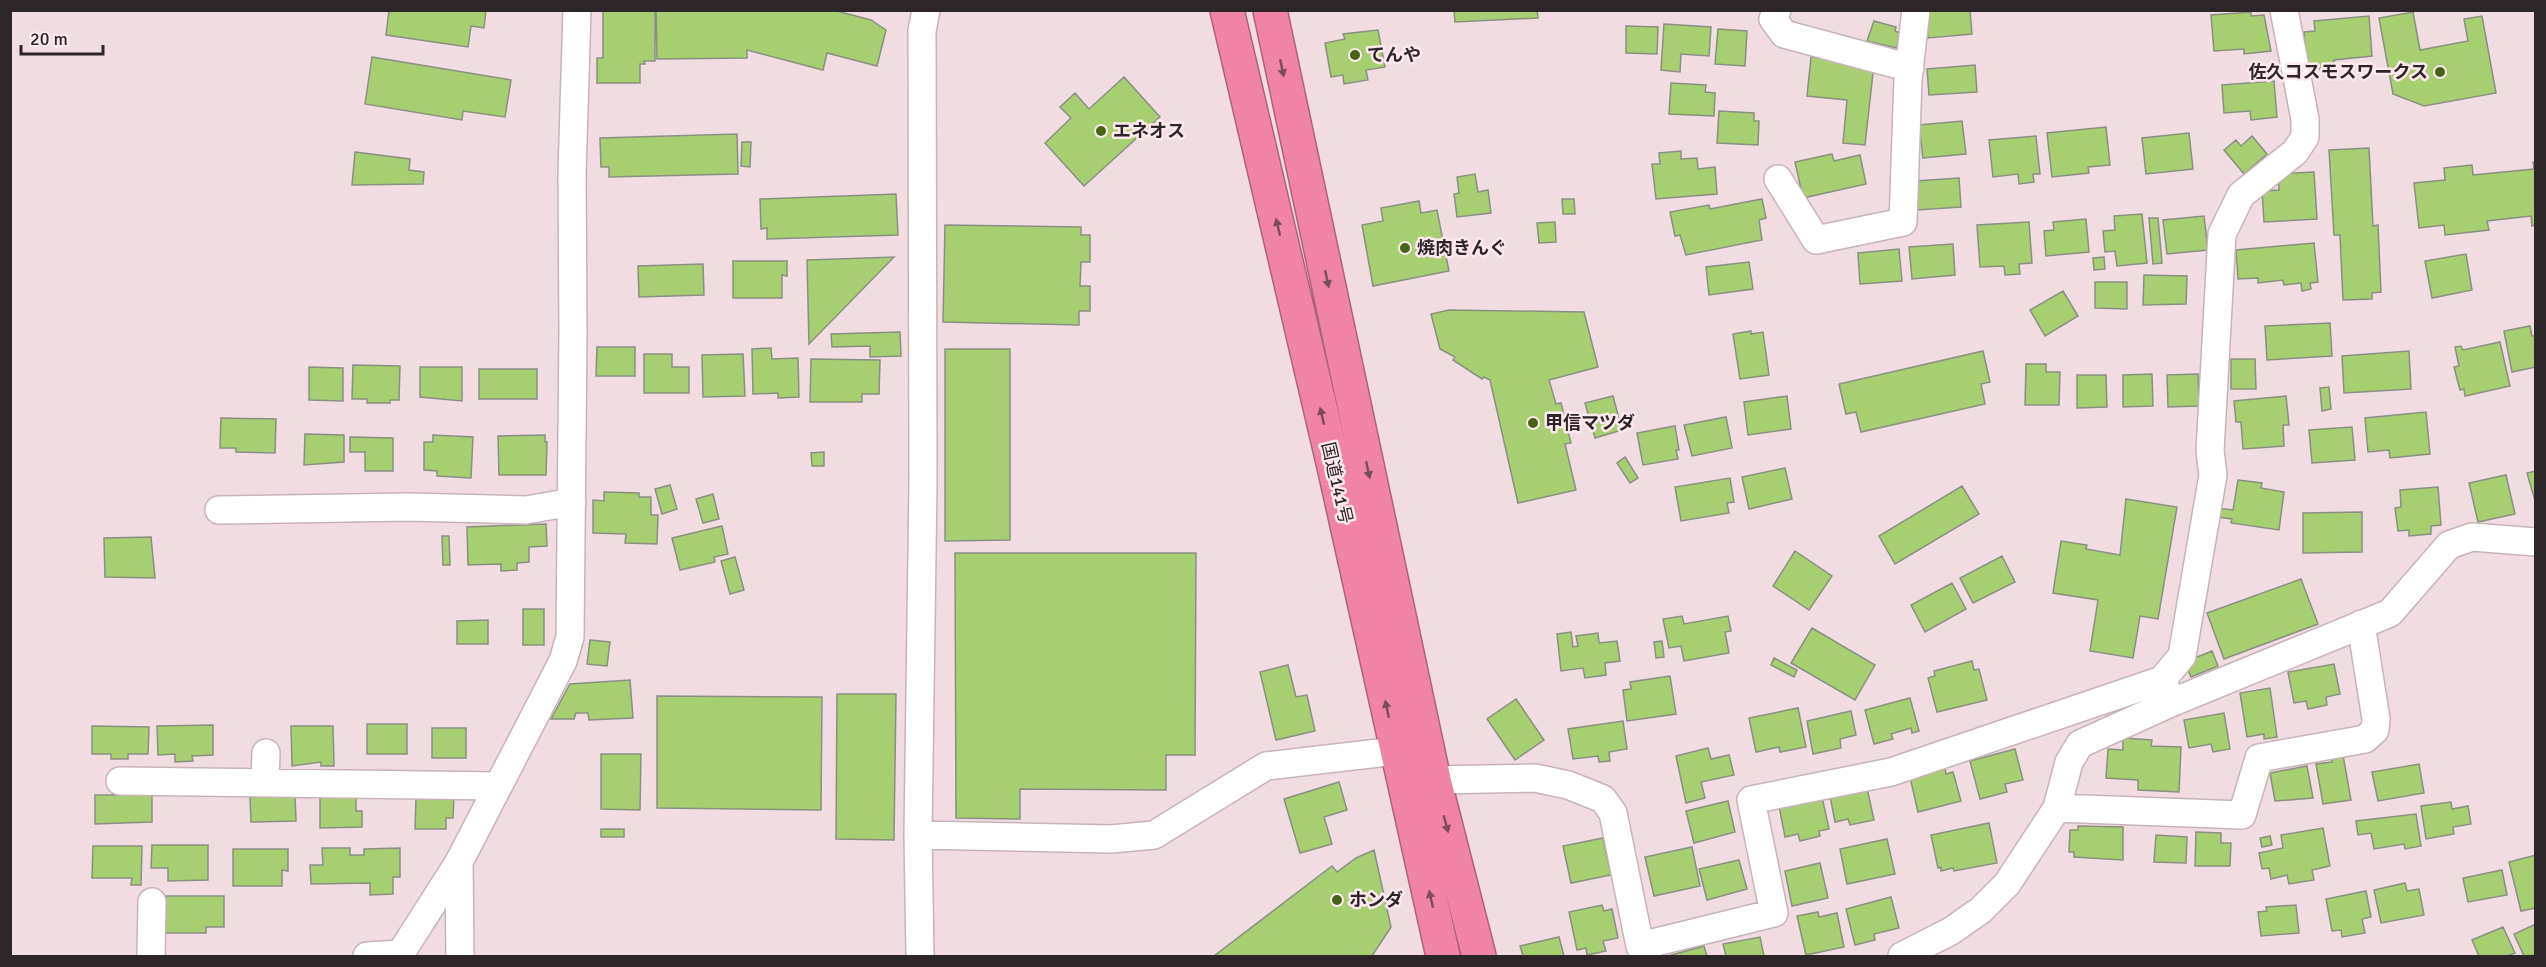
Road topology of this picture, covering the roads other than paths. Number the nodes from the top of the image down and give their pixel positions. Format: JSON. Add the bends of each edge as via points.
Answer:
{"nodes":[{"id":1,"x":577,"y":10,"type":"edge"},
{"id":2,"x":926,"y":10,"type":"edge"},
{"id":3,"x":1227,"y":10,"type":"edge"},
{"id":4,"x":1270,"y":10,"type":"edge"},
{"id":5,"x":1777,"y":10,"type":"edge"},
{"id":6,"x":1916,"y":10,"type":"edge"},
{"id":7,"x":2284,"y":10,"type":"edge"},
{"id":8,"x":1910,"y":68,"type":"junction"},
{"id":9,"x":1778,"y":179,"type":"dead end"},
{"id":10,"x":572,"y":502,"type":"junction"},
{"id":11,"x":219,"y":510,"type":"dead end"},
{"id":12,"x":2535,"y":542,"type":"edge"},
{"id":13,"x":2361,"y":624,"type":"junction"},
{"id":14,"x":2167,"y":691,"type":"junction"},
{"id":15,"x":1396,"y":752,"type":"junction"},
{"id":16,"x":266,"y":753,"type":"dead end"},
{"id":17,"x":1434,"y":780,"type":"junction"},
{"id":18,"x":120,"y":781,"type":"dead end"},
{"id":19,"x":265,"y":782,"type":"junction"},
{"id":20,"x":498,"y":786,"type":"junction"},
{"id":21,"x":2057,"y":808,"type":"junction"},
{"id":22,"x":918,"y":835,"type":"junction"},
{"id":23,"x":459,"y":862,"type":"junction"},
{"id":24,"x":152,"y":902,"type":"dead end"},
{"id":25,"x":400,"y":955,"type":"edge"},
{"id":26,"x":151,"y":957,"type":"edge"},
{"id":27,"x":367,"y":957,"type":"edge"},
{"id":28,"x":460,"y":957,"type":"edge"},
{"id":29,"x":920,"y":957,"type":"edge"},
{"id":30,"x":1443,"y":957,"type":"edge"},
{"id":31,"x":1479,"y":957,"type":"edge"},
{"id":32,"x":1902,"y":957,"type":"edge"}],
"edges":[{"from":1,"to":10,"type":"street","via":[[572,174]]},
{"from":2,"to":22,"type":"street","via":[[922,31],[923,481]]},
{"from":15,"to":3,"type":"highway","name":"国道141号","one_way":true},
{"from":4,"to":17,"type":"highway","name":"国道141号","one_way":true},
{"from":5,"to":8,"type":"street","via":[[1773,19],[1784,34]]},
{"from":6,"to":8,"type":"street"},
{"from":7,"to":14,"type":"street","via":[[2305,137],[2295,152],[2241,195],[2222,234],[2210,451],[2213,475],[2182,656]]},
{"from":8,"to":9,"type":"street","via":[[1903,222],[1816,240]]},
{"from":10,"to":11,"type":"street","via":[[526,510]]},
{"from":10,"to":20,"type":"street","via":[[570,637],[563,661]]},
{"from":12,"to":13,"type":"street","via":[[2472,537],[2449,545],[2390,614]]},
{"from":13,"to":14,"type":"street"},
{"from":13,"to":21,"type":"street","via":[[2375,730],[2365,739],[2259,758],[2242,815]]},
{"from":14,"to":17,"type":"street","via":[[1891,772],[1751,800],[1774,914],[1640,946],[1613,813],[1603,799],[1568,785],[1535,778]]},
{"from":14,"to":21,"type":"street","via":[[2080,744],[2068,762]]},
{"from":15,"to":22,"type":"street","via":[[1266,766],[1154,835],[1111,839]]},
{"from":30,"to":15,"type":"highway","name":"国道141号","one_way":true},
{"from":16,"to":19,"type":"street"},
{"from":17,"to":31,"type":"highway","name":"国道141号","one_way":true},
{"from":18,"to":19,"type":"street"},
{"from":19,"to":20,"type":"street"},
{"from":20,"to":23,"type":"street"},
{"from":21,"to":32,"type":"street","via":[[2007,884],[1981,910],[1927,946]]},
{"from":22,"to":29,"type":"street"},
{"from":23,"to":25,"type":"street"},
{"from":23,"to":28,"type":"street"},
{"from":24,"to":26,"type":"street"},
{"from":25,"to":27,"type":"street"}]}
